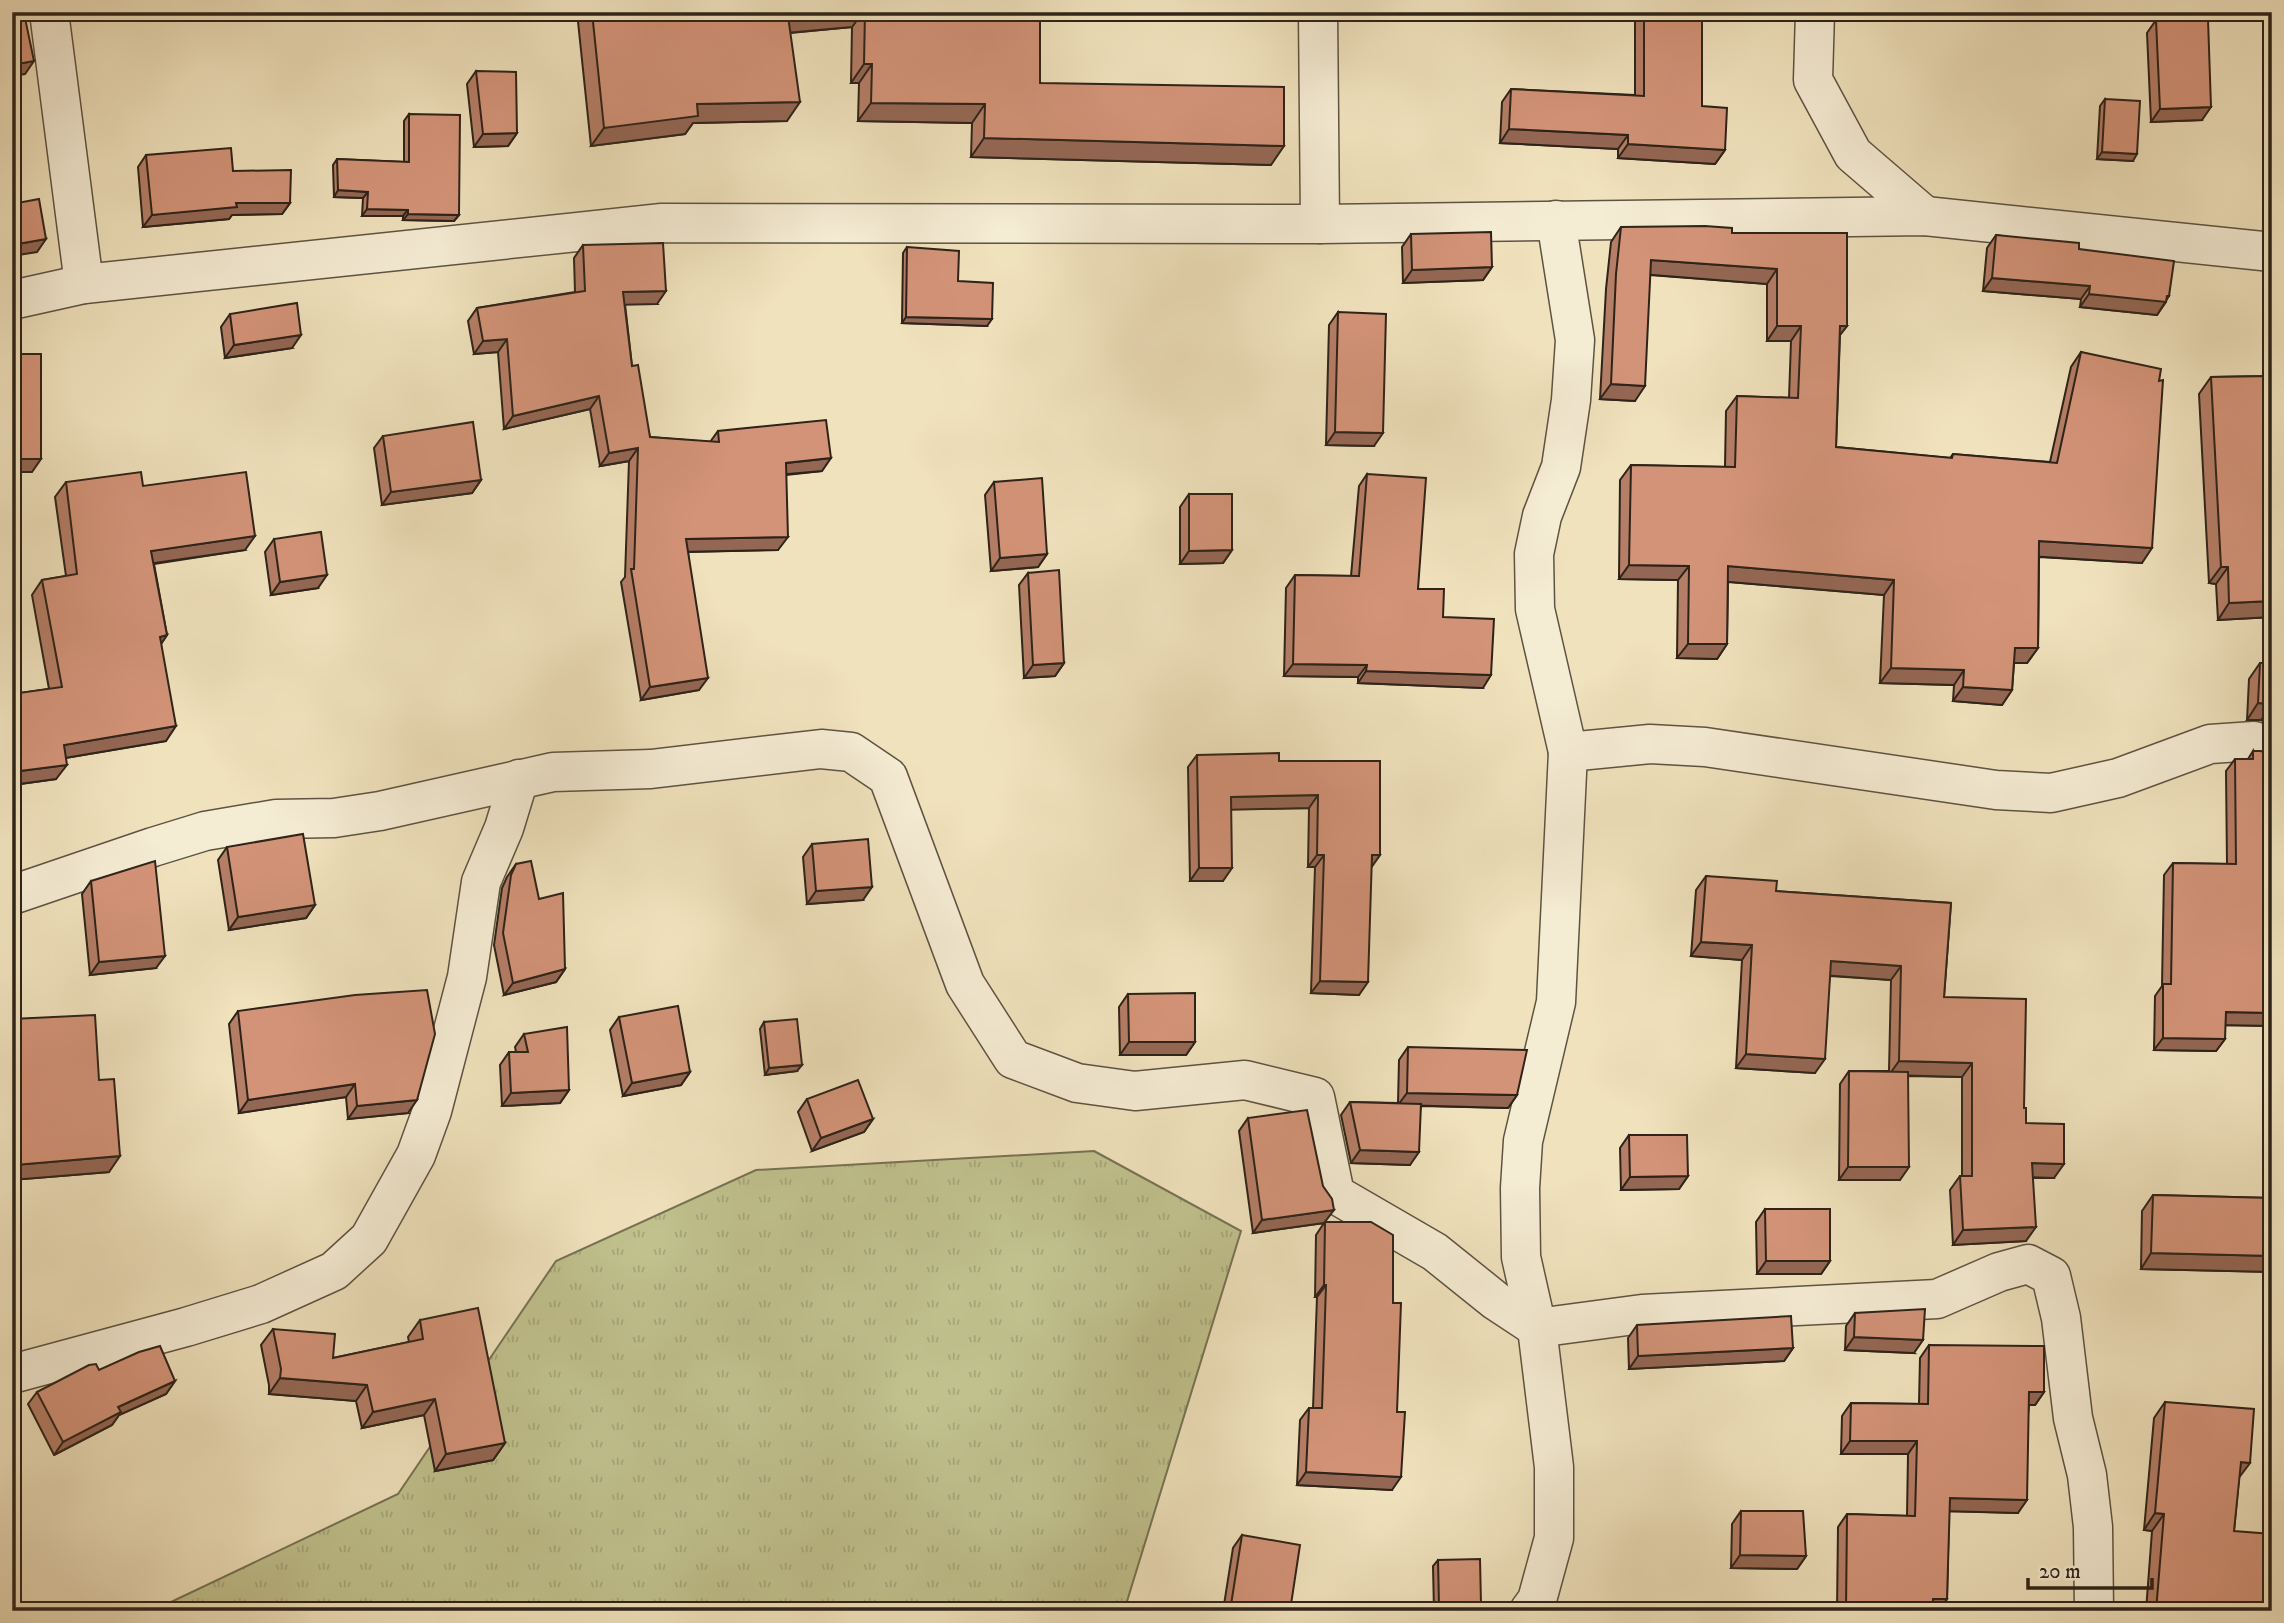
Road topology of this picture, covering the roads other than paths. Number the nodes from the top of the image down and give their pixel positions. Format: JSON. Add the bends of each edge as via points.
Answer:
{"nodes":[{"id":1,"x":49,"y":12,"type":"edge"},
{"id":2,"x":1318,"y":12,"type":"edge"},
{"id":3,"x":1815,"y":12,"type":"edge"},
{"id":4,"x":1926,"y":216,"type":"junction"},
{"id":5,"x":1556,"y":220,"type":"junction"},
{"id":6,"x":1320,"y":224,"type":"junction"},
{"id":7,"x":2272,"y":252,"type":"edge"},
{"id":8,"x":84,"y":284,"type":"junction"},
{"id":9,"x":12,"y":300,"type":"edge"},
{"id":10,"x":2272,"y":747,"type":"edge"},
{"id":11,"x":1568,"y":752,"type":"junction"},
{"id":12,"x":520,"y":779,"type":"junction"},
{"id":13,"x":12,"y":895,"type":"edge"},
{"id":14,"x":1537,"y":1328,"type":"junction"},
{"id":15,"x":12,"y":1374,"type":"edge"},
{"id":16,"x":1529,"y":1611,"type":"edge"},
{"id":17,"x":2094,"y":1611,"type":"edge"}],
"edges":[{"from":1,"to":8,"type":"street"},
{"from":2,"to":6,"type":"street"},
{"from":3,"to":4,"type":"street","via":[[1813,80],[1853,154]]},
{"from":4,"to":5,"type":"street"},
{"from":4,"to":7,"type":"street"},
{"from":5,"to":6,"type":"street"},
{"from":5,"to":11,"type":"street","via":[[1575,340],[1561,467],[1542,516],[1534,554],[1535,609]]},
{"from":6,"to":8,"type":"street","via":[[662,223]]},
{"from":8,"to":9,"type":"street"},
{"from":10,"to":11,"type":"street","via":[[2254,741],[2210,744],[2118,778],[2051,793],[1996,790],[1705,747],[1650,744]]},
{"from":11,"to":14,"type":"street","via":[[1556,1002],[1522,1141],[1521,1257]]},
{"from":12,"to":13,"type":"street","via":[[380,811],[276,819],[205,831]]},
{"from":12,"to":14,"type":"street","via":[[553,772],[651,769],[821,749],[851,752],[888,777],[965,984],[1013,1059],[1077,1083],[1135,1091],[1245,1080],[1315,1097],[1335,1194],[1435,1252]]},
{"from":12,"to":15,"type":"street","via":[[481,882],[467,976],[432,1111],[416,1155],[369,1239],[334,1271],[261,1304]]},
{"from":14,"to":16,"type":"street","via":[[1554,1467],[1554,1538],[1537,1600]]},
{"from":14,"to":17,"type":"street","via":[[1642,1314],[1937,1299],[2028,1264],[2051,1276],[2061,1318],[2073,1418],[2094,1527]]}]}
